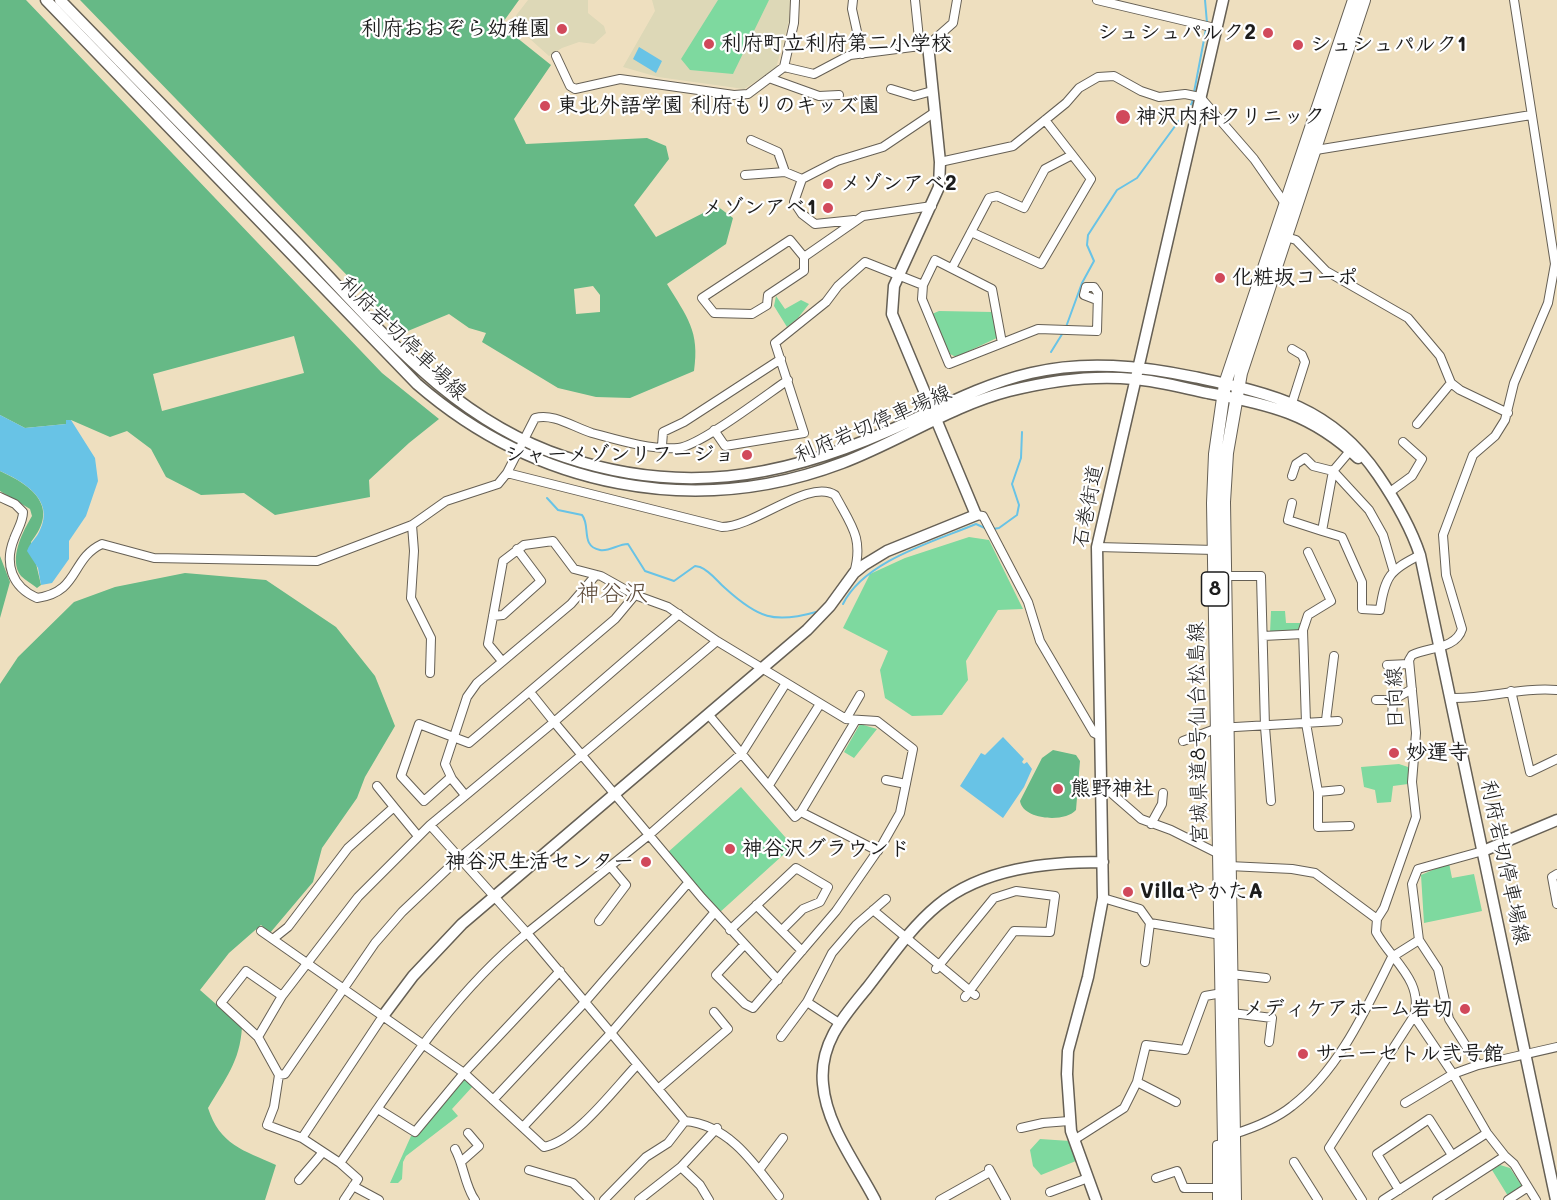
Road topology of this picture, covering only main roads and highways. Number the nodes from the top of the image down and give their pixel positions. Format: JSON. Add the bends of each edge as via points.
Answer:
{"nodes":[{"id":1,"x":46,"y":0,"type":"edge"},
{"id":2,"x":60,"y":0,"type":"edge"},
{"id":3,"x":1223,"y":0,"type":"edge"},
{"id":4,"x":1354,"y":0,"type":"edge"},
{"id":5,"x":1365,"y":0,"type":"edge"},
{"id":6,"x":924,"y":46,"type":"road end"},
{"id":7,"x":1137,"y":366,"type":"junction"},
{"id":8,"x":1134,"y":379,"type":"junction"},
{"id":9,"x":1230,"y":391,"type":"junction"},
{"id":10,"x":936,"y":415,"type":"junction"},
{"id":11,"x":520,"y":446,"type":"junction"},
{"id":12,"x":1375,"y":471,"type":"junction"},
{"id":13,"x":1222,"y":728,"type":"junction"},
{"id":14,"x":1557,"y":820,"type":"edge"},
{"id":15,"x":1483,"y":851,"type":"junction"},
{"id":16,"x":1103,"y":862,"type":"junction"},
{"id":17,"x":383,"y":1016,"type":"road end"},
{"id":18,"x":1231,"y":1141,"type":"junction"},
{"id":19,"x":875,"y":1200,"type":"edge"},
{"id":20,"x":1096,"y":1200,"type":"edge"},
{"id":21,"x":1226,"y":1200,"type":"edge"},
{"id":22,"x":1235,"y":1200,"type":"edge"},
{"id":23,"x":1556,"y":1200,"type":"edge"}],
"edges":[{"from":1,"to":11,"type":"main road","name":"利府岩切停車場線","via":[[417,384],[467,423]]},
{"from":2,"to":11,"type":"main road","name":"利府岩切停車場線","via":[[397,347],[462,404]]},
{"from":3,"to":7,"type":"main road","name":"石巻街道","via":[[1213,28]]},
{"from":4,"to":9,"type":"main road","name":"宮城県道8号仙台松島線","number":"8"},
{"from":5,"to":9,"type":"main road","name":"宮城県道8号仙台松島線","number":"8"},
{"from":6,"to":10,"type":"main road","via":[[935,112],[939,187],[898,276],[891,304],[894,323]]},
{"from":7,"to":8,"type":"main road","name":"石巻街道"},
{"from":7,"to":9,"type":"main road","name":"利府岩切停車場線"},
{"from":7,"to":10,"type":"main road","name":"利府岩切停車場線","via":[[1033,372],[989,386]]},
{"from":8,"to":9,"type":"main road","name":"利府岩切停車場線"},
{"from":8,"to":10,"type":"main road","name":"利府岩切停車場線","via":[[1097,378],[1011,390]]},
{"from":8,"to":16,"type":"main road","name":"石巻街道","via":[[1097,547]]},
{"from":9,"to":12,"type":"main road","name":"利府岩切停車場線","via":[[1327,432]]},
{"from":9,"to":12,"type":"main road","name":"利府岩切停車場線","via":[[1292,403],[1332,426],[1371,461]]},
{"from":9,"to":13,"type":"main road","name":"宮城県道8号仙台松島線","number":"8"},
{"from":9,"to":13,"type":"main road","name":"宮城県道8号仙台松島線","number":"8","via":[[1215,454]]},
{"from":10,"to":11,"type":"main road","name":"利府岩切停車場線","via":[[877,449],[816,472],[762,486],[730,489],[662,489],[604,481],[572,472]]},
{"from":10,"to":17,"type":"main road","via":[[976,515],[887,552],[854,573],[819,619],[495,894],[429,958]]},
{"from":12,"to":15,"type":"main road","name":"利府岩切停車場線","via":[[1390,492],[1420,555]]},
{"from":13,"to":18,"type":"main road","name":"宮城県道8号仙台松島線","number":"8","via":[[1229,866]]},
{"from":13,"to":18,"type":"main road","name":"宮城県道8号仙台松島線","number":"8","via":[[1222,993]]},
{"from":14,"to":15,"type":"main road"},
{"from":15,"to":23,"type":"main road","name":"利府岩切停車場線"},
{"from":16,"to":19,"type":"main road","via":[[1044,864],[980,881],[938,905],[907,937],[839,1023],[823,1063],[825,1099]]},
{"from":16,"to":20,"type":"main road","name":"石巻街道","via":[[1103,898],[1068,1051],[1067,1074],[1069,1121]]},
{"from":18,"to":21,"type":"main road","name":"宮城県道8号仙台松島線","number":"8"},
{"from":18,"to":22,"type":"main road","name":"宮城県道8号仙台松島線","number":"8"}]}
